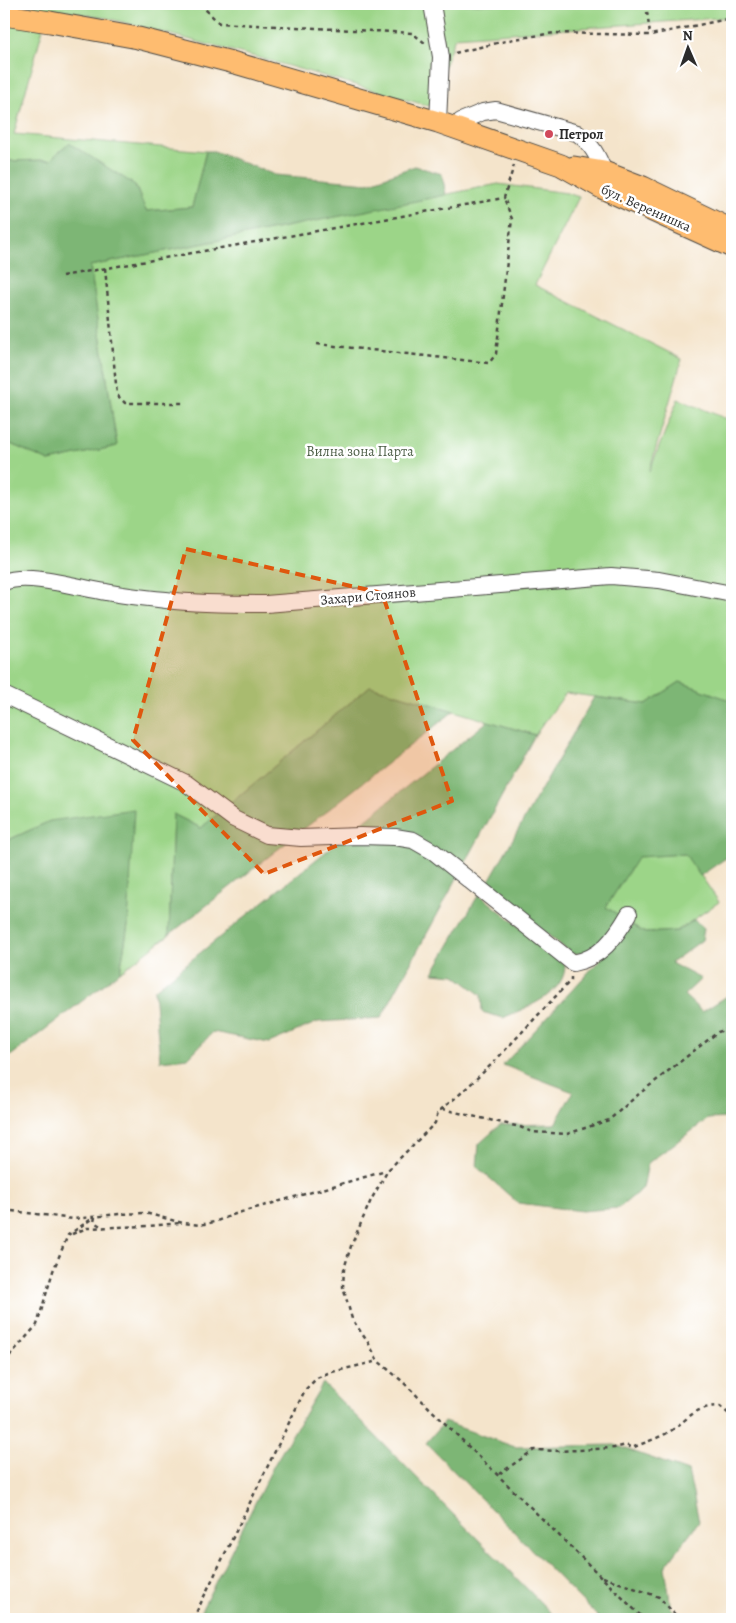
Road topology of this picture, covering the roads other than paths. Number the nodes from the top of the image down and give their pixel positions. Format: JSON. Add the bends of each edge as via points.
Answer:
{"nodes":[{"id":1,"x":432,"y":4,"type":"edge"},
{"id":2,"x":4,"y":15,"type":"edge"},
{"id":3,"x":447,"y":125,"type":"junction"},
{"id":4,"x":561,"y":165,"type":"junction"},
{"id":5,"x":604,"y":172,"type":"junction"},
{"id":6,"x":732,"y":230,"type":"edge"},
{"id":7,"x":732,"y":247,"type":"edge"},
{"id":8,"x":4,"y":570,"type":"edge"},
{"id":9,"x":20,"y":580,"type":"junction"},
{"id":10,"x":4,"y":582,"type":"edge"},
{"id":11,"x":732,"y":594,"type":"edge"},
{"id":12,"x":4,"y":695,"type":"edge"},
{"id":13,"x":629,"y":914,"type":"dead end"}],
"edges":[{"from":1,"to":3,"type":"street"},
{"from":2,"to":3,"type":"main road","name":"бул. Веренишка","via":[[138,38]]},
{"from":3,"to":4,"type":"main road","name":"бул. Веренишка"},
{"from":3,"to":5,"type":"street","via":[[496,110],[577,133],[587,140]]},
{"from":4,"to":5,"type":"main road","name":"бул. Веренишка"},
{"from":4,"to":7,"type":"main road","name":"бул. Веренишка","via":[[602,188]]},
{"from":5,"to":6,"type":"main road","name":"бул. Веренишка"},
{"from":8,"to":9,"type":"street"},
{"from":9,"to":10,"type":"street","name":"Захари Стоянов"},
{"from":9,"to":11,"type":"street","name":"Захари Стоянов","via":[[41,580],[168,600],[226,604],[266,604],[611,576],[659,580]]},
{"from":12,"to":13,"type":"street","via":[[186,783],[234,819],[267,835],[413,840],[434,852],[573,963],[602,951]]}]}
